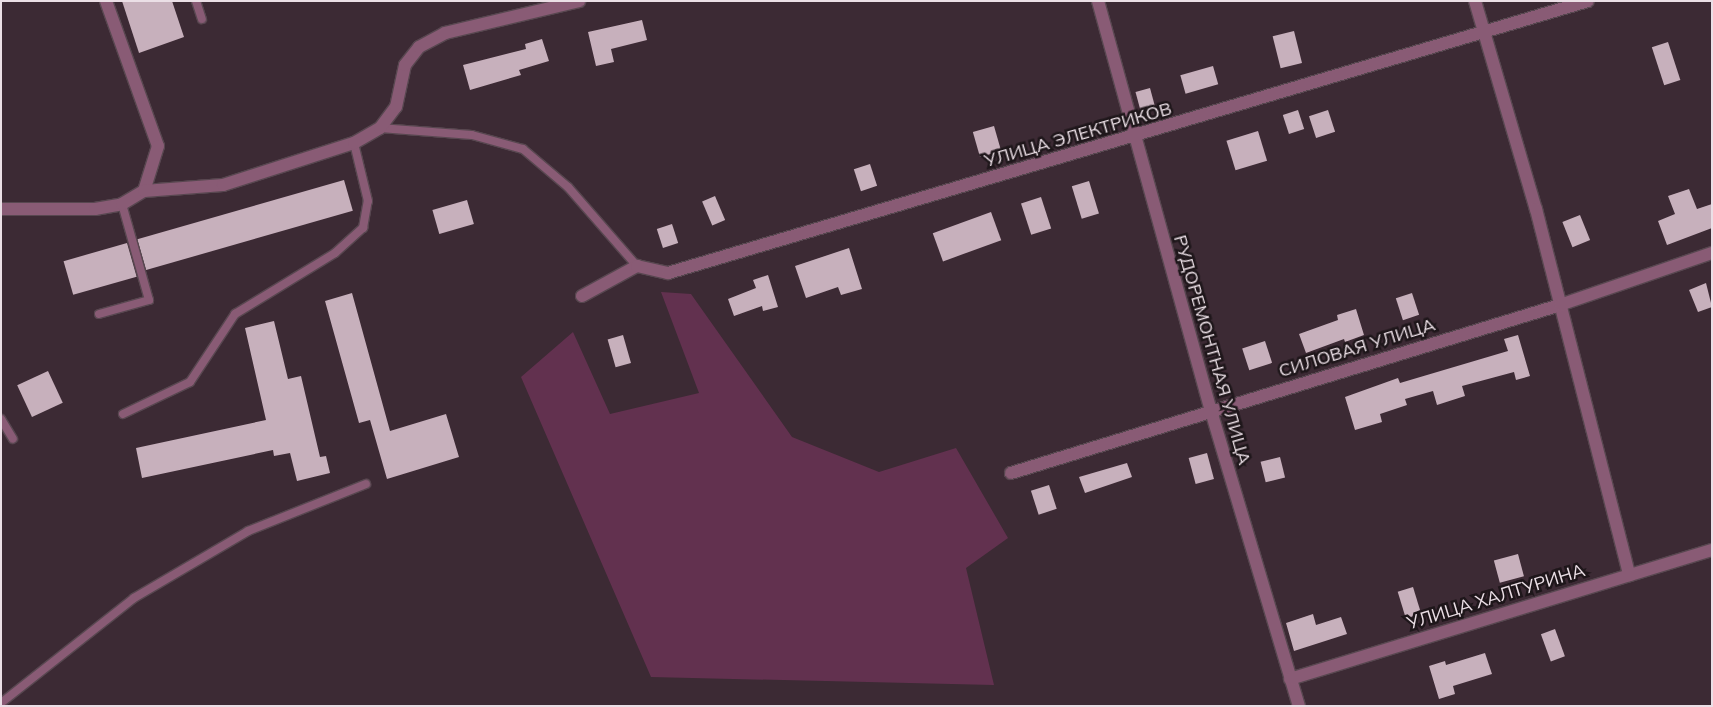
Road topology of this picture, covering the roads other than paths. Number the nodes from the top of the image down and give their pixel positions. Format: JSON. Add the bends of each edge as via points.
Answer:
{"nodes":[{"id":1,"x":106,"y":1,"type":"edge"},
{"id":2,"x":196,"y":1,"type":"edge"},
{"id":3,"x":579,"y":1,"type":"edge"},
{"id":4,"x":1098,"y":1,"type":"edge"},
{"id":5,"x":1475,"y":1,"type":"edge"},
{"id":6,"x":1588,"y":1,"type":"edge"},
{"id":7,"x":202,"y":19,"type":"dead end"},
{"id":8,"x":1485,"y":30,"type":"junction"},
{"id":9,"x":380,"y":128,"type":"junction"},
{"id":10,"x":1134,"y":138,"type":"junction"},
{"id":11,"x":354,"y":143,"type":"junction"},
{"id":12,"x":144,"y":191,"type":"junction"},
{"id":13,"x":122,"y":204,"type":"junction"},
{"id":14,"x":1,"y":209,"type":"edge"},
{"id":15,"x":1712,"y":253,"type":"edge"},
{"id":16,"x":637,"y":266,"type":"junction"},
{"id":17,"x":582,"y":296,"type":"dead end"},
{"id":18,"x":1560,"y":304,"type":"junction"},
{"id":19,"x":100,"y":314,"type":"dead end"},
{"id":20,"x":1211,"y":411,"type":"junction"},
{"id":21,"x":123,"y":414,"type":"dead end"},
{"id":22,"x":1,"y":419,"type":"edge"},
{"id":23,"x":13,"y":439,"type":"dead end"},
{"id":24,"x":1010,"y":473,"type":"dead end"},
{"id":25,"x":366,"y":484,"type":"dead end"},
{"id":26,"x":1712,"y":550,"type":"edge"},
{"id":27,"x":1629,"y":575,"type":"junction"},
{"id":28,"x":1290,"y":679,"type":"junction"},
{"id":29,"x":1,"y":703,"type":"edge"},
{"id":30,"x":1299,"y":706,"type":"edge"}],
"edges":[{"from":1,"to":12,"type":"street","via":[[158,146]]},
{"from":2,"to":7,"type":"lane"},
{"from":3,"to":9,"type":"street","via":[[446,33],[419,47],[405,65],[396,108]]},
{"from":4,"to":10,"type":"street","name":"РУДОРЕМОНТНАЯ УЛИЦА"},
{"from":5,"to":8,"type":"street"},
{"from":6,"to":8,"type":"street","name":"УЛИЦА ЭЛЕКТРИКОВ"},
{"from":8,"to":10,"type":"street","name":"УЛИЦА ЭЛЕКТРИКОВ"},
{"from":8,"to":18,"type":"street"},
{"from":9,"to":11,"type":"street"},
{"from":9,"to":16,"type":"lane","via":[[472,135],[523,150],[568,187]]},
{"from":10,"to":16,"type":"street","name":"УЛИЦА ЭЛЕКТРИКОВ","via":[[668,273]]},
{"from":10,"to":20,"type":"street","name":"РУДОРЕМОНТНАЯ УЛИЦА"},
{"from":11,"to":12,"type":"street","via":[[223,185]]},
{"from":11,"to":21,"type":"lane","via":[[368,201],[363,228],[335,253],[235,314],[190,382]]},
{"from":12,"to":13,"type":"street"},
{"from":13,"to":14,"type":"street","via":[[95,209]]},
{"from":13,"to":19,"type":"lane","via":[[149,300]]},
{"from":15,"to":18,"type":"street","name":"СИЛОВАЯ УЛИЦА"},
{"from":16,"to":17,"type":"street"},
{"from":18,"to":20,"type":"street","name":"СИЛОВАЯ УЛИЦА"},
{"from":18,"to":27,"type":"street"},
{"from":20,"to":24,"type":"street","name":"СИЛОВАЯ УЛИЦА"},
{"from":20,"to":28,"type":"street","name":"РУДОРЕМОНТНАЯ УЛИЦА"},
{"from":22,"to":23,"type":"lane"},
{"from":25,"to":29,"type":"lane","via":[[248,531],[134,598]]},
{"from":26,"to":27,"type":"street","name":"УЛИЦА ХАЛТУРИНА"},
{"from":27,"to":28,"type":"street","name":"УЛИЦА ХАЛТУРИНА"},
{"from":28,"to":30,"type":"street","name":"РУДОРЕМОНТНАЯ УЛИЦА"}]}
